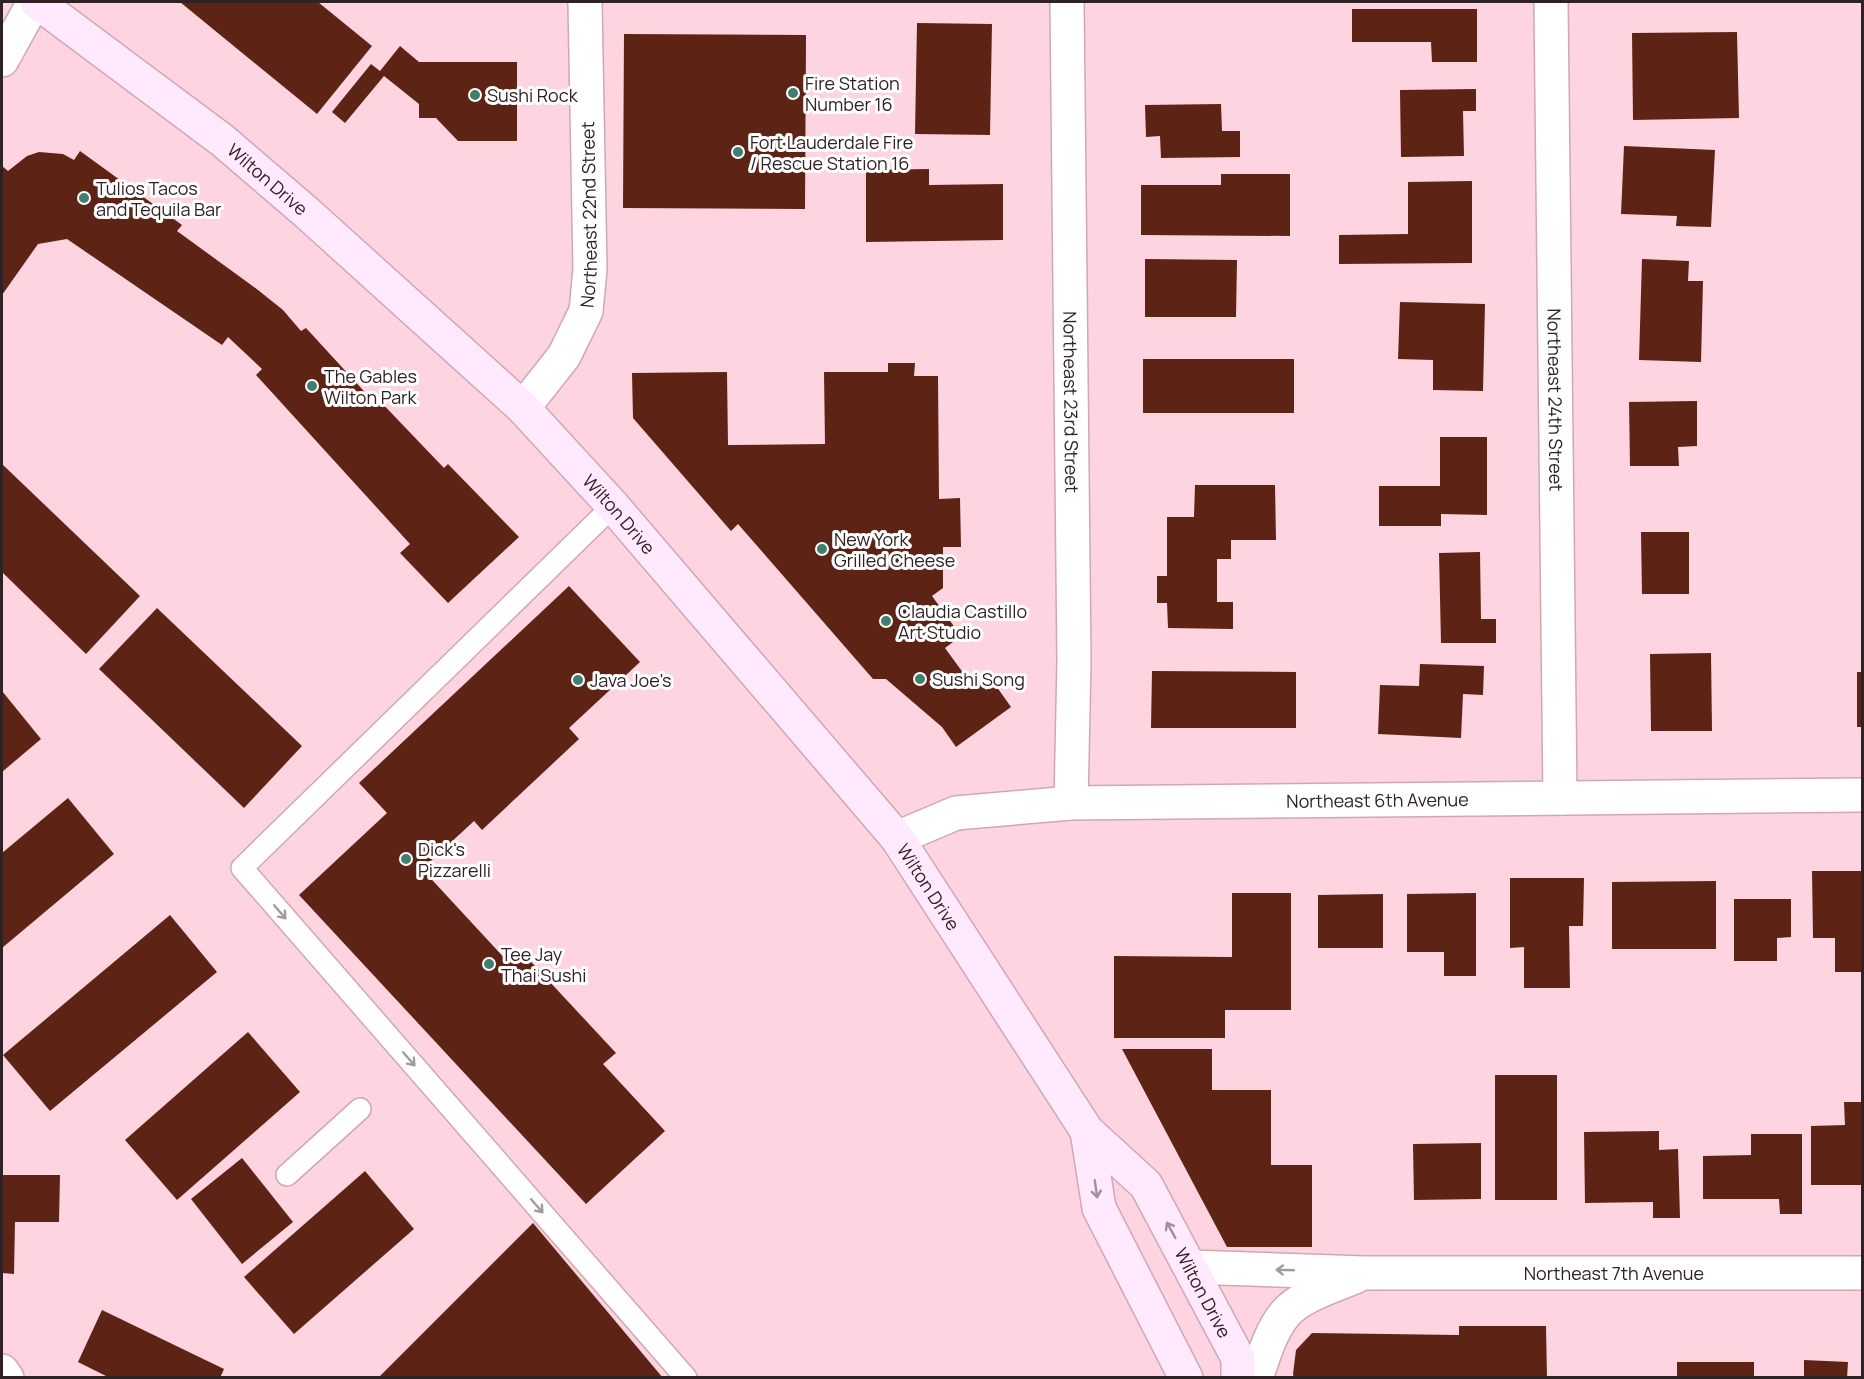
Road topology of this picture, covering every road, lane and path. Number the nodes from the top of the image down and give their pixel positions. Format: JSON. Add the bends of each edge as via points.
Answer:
{"nodes":[{"id":1,"x":35,"y":2,"type":"edge"},
{"id":2,"x":585,"y":2,"type":"edge"},
{"id":3,"x":1067,"y":2,"type":"edge"},
{"id":4,"x":1551,"y":2,"type":"edge"},
{"id":5,"x":2,"y":60,"type":"edge"},
{"id":6,"x":523,"y":408,"type":"junction"},
{"id":7,"x":613,"y":506,"type":"junction"},
{"id":8,"x":1863,"y":795,"type":"edge"},
{"id":9,"x":1560,"y":798,"type":"junction"},
{"id":10,"x":1071,"y":803,"type":"junction"},
{"id":11,"x":897,"y":838,"type":"junction"},
{"id":12,"x":360,"y":1109,"type":"dead end"},
{"id":13,"x":1087,"y":1131,"type":"junction"},
{"id":14,"x":287,"y":1175,"type":"dead end"},
{"id":15,"x":1191,"y":1267,"type":"junction"},
{"id":16,"x":1365,"y":1273,"type":"junction"},
{"id":17,"x":1863,"y":1273,"type":"edge"},
{"id":18,"x":2,"y":1371,"type":"edge"},
{"id":19,"x":7,"y":1377,"type":"edge"},
{"id":20,"x":686,"y":1377,"type":"edge"},
{"id":21,"x":1186,"y":1377,"type":"edge"},
{"id":22,"x":1238,"y":1377,"type":"edge"},
{"id":23,"x":1256,"y":1377,"type":"edge"}],
"edges":[{"from":1,"to":5,"type":"street"},
{"from":1,"to":6,"type":"main road","name":"Wilton Drive","via":[[222,140]]},
{"from":2,"to":6,"type":"street","name":"Northeast 22nd Street","via":[[590,269],[586,311],[564,356]]},
{"from":3,"to":10,"type":"street","name":"Northeast 23rd Street","via":[[1074,661]]},
{"from":4,"to":9,"type":"street","name":"Northeast 24th Street"},
{"from":6,"to":7,"type":"main road","name":"Wilton Drive"},
{"from":7,"to":11,"type":"main road","name":"Wilton Drive"},
{"from":7,"to":20,"type":"lane","one_way":true,"via":[[242,868]]},
{"from":8,"to":9,"type":"street","name":"Northeast 6th Avenue"},
{"from":9,"to":10,"type":"street","name":"Northeast 6th Avenue"},
{"from":10,"to":11,"type":"street","name":"Northeast 6th Avenue","via":[[956,813]]},
{"from":11,"to":13,"type":"main road","name":"Wilton Drive"},
{"from":12,"to":14,"type":"lane"},
{"from":15,"to":13,"type":"main road","name":"Wilton Drive","one_way":true,"via":[[1146,1185]]},
{"from":13,"to":21,"type":"main road","name":"Wilton Drive","one_way":true,"via":[[1099,1208]]},
{"from":16,"to":15,"type":"street","name":"Northeast 7th Avenue","one_way":true},
{"from":15,"to":22,"type":"main road","name":"Wilton Drive","via":[[1238,1358]]},
{"from":16,"to":17,"type":"street","name":"Northeast 7th Avenue"},
{"from":16,"to":23,"type":"street","name":"Northeast 7th Avenue","via":[[1318,1292],[1286,1312],[1271,1336]]},
{"from":18,"to":19,"type":"street"}]}
